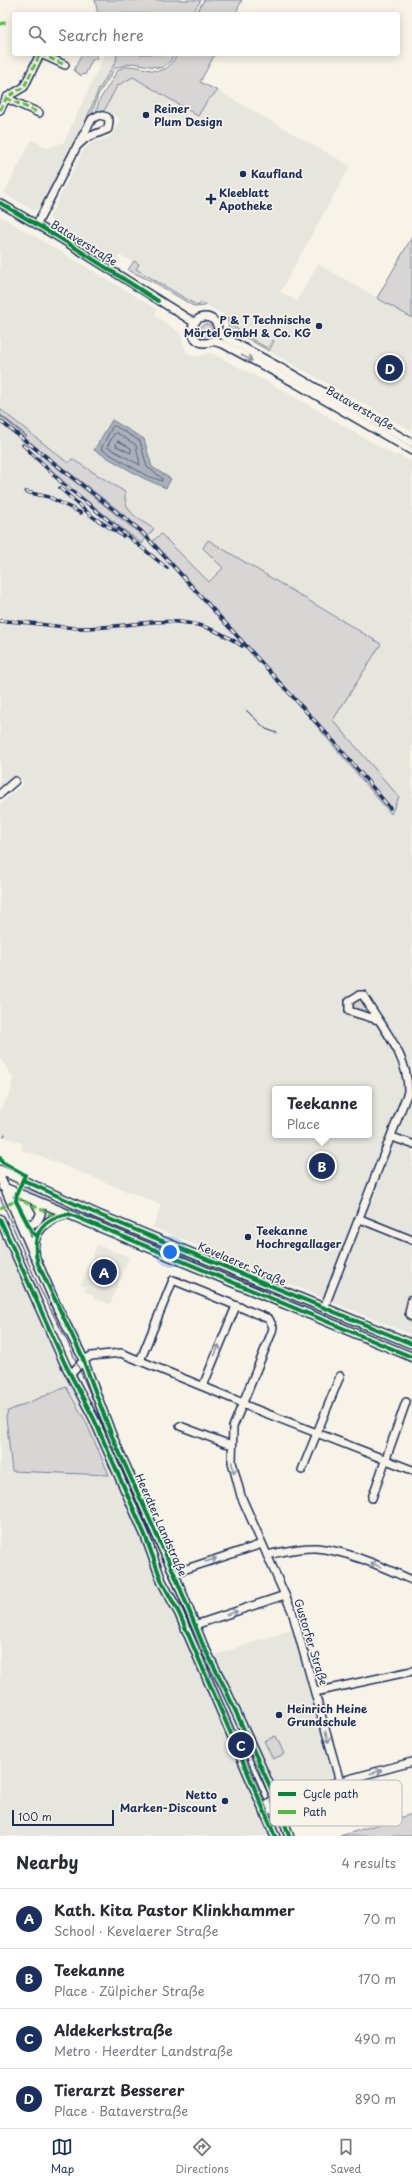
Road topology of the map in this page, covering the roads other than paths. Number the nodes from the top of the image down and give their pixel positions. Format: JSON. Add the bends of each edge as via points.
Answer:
{"nodes":[{"id":1,"x":39,"y":56,"type":"edge"},
{"id":2,"x":45,"y":56,"type":"edge"},
{"id":3,"x":65,"y":65,"type":"dead end"},
{"id":4,"x":6,"y":98,"type":"junction"},
{"id":5,"x":0,"y":110,"type":"edge"},
{"id":6,"x":39,"y":113,"type":"dead end"},
{"id":7,"x":77,"y":146,"type":"junction"},
{"id":8,"x":0,"y":203,"type":"edge"},
{"id":9,"x":37,"y":224,"type":"junction"},
{"id":10,"x":195,"y":323,"type":"junction"},
{"id":11,"x":218,"y":331,"type":"junction"},
{"id":12,"x":212,"y":341,"type":"junction"},
{"id":13,"x":412,"y":443,"type":"edge"},
{"id":14,"x":412,"y":451,"type":"edge"},
{"id":15,"x":15,"y":781,"type":"dead end"},
{"id":16,"x":0,"y":794,"type":"edge"},
{"id":17,"x":378,"y":1020,"type":"dead end"},
{"id":18,"x":392,"y":1137,"type":"junction"},
{"id":19,"x":412,"y":1144,"type":"edge"},
{"id":20,"x":0,"y":1170,"type":"edge"},
{"id":21,"x":0,"y":1177,"type":"edge"},
{"id":22,"x":2,"y":1187,"type":"edge"},
{"id":23,"x":34,"y":1200,"type":"junction"},
{"id":24,"x":68,"y":1214,"type":"junction"},
{"id":25,"x":16,"y":1216,"type":"junction"},
{"id":26,"x":0,"y":1219,"type":"edge"},
{"id":27,"x":360,"y":1219,"type":"junction"},
{"id":28,"x":412,"y":1240,"type":"edge"},
{"id":29,"x":38,"y":1264,"type":"junction"},
{"id":30,"x":412,"y":1299,"type":"edge"},
{"id":31,"x":236,"y":1306,"type":"junction"},
{"id":32,"x":324,"y":1308,"type":"junction"},
{"id":33,"x":412,"y":1317,"type":"edge"},
{"id":34,"x":412,"y":1344,"type":"edge"},
{"id":35,"x":412,"y":1357,"type":"edge"},
{"id":36,"x":83,"y":1361,"type":"junction"},
{"id":37,"x":140,"y":1361,"type":"junction"},
{"id":38,"x":70,"y":1374,"type":"junction"},
{"id":39,"x":340,"y":1376,"type":"dead end"},
{"id":40,"x":203,"y":1386,"type":"junction"},
{"id":41,"x":406,"y":1402,"type":"dead end"},
{"id":42,"x":242,"y":1403,"type":"junction"},
{"id":43,"x":180,"y":1426,"type":"dead end"},
{"id":44,"x":317,"y":1433,"type":"junction"},
{"id":45,"x":231,"y":1444,"type":"junction"},
{"id":46,"x":385,"y":1460,"type":"junction"},
{"id":47,"x":302,"y":1470,"type":"dead end"},
{"id":48,"x":412,"y":1470,"type":"edge"},
{"id":49,"x":372,"y":1498,"type":"dead end"},
{"id":50,"x":262,"y":1544,"type":"junction"},
{"id":51,"x":267,"y":1555,"type":"junction"},
{"id":52,"x":174,"y":1573,"type":"junction"},
{"id":53,"x":412,"y":1580,"type":"edge"},
{"id":54,"x":285,"y":1595,"type":"junction"},
{"id":55,"x":194,"y":1625,"type":"junction"},
{"id":56,"x":412,"y":1671,"type":"edge"},
{"id":57,"x":315,"y":1692,"type":"junction"},
{"id":58,"x":412,"y":1762,"type":"edge"},
{"id":59,"x":339,"y":1780,"type":"edge"},
{"id":60,"x":347,"y":1780,"type":"edge"},
{"id":61,"x":270,"y":1788,"type":"edge"},
{"id":62,"x":270,"y":1803,"type":"edge"},
{"id":63,"x":270,"y":1809,"type":"edge"},
{"id":64,"x":266,"y":1816,"type":"junction"},
{"id":65,"x":270,"y":1825,"type":"edge"},
{"id":66,"x":270,"y":1826,"type":"edge"},
{"id":67,"x":285,"y":1826,"type":"edge"},
{"id":68,"x":275,"y":1836,"type":"edge"},
{"id":69,"x":289,"y":1836,"type":"edge"}],
"edges":[{"from":1,"to":4,"type":"street","via":[[22,89]]},
{"from":2,"to":3,"type":"street"},
{"from":4,"to":5,"type":"street"},
{"from":4,"to":6,"type":"street"},
{"from":7,"to":7,"type":"street","via":[[86,138],[108,129],[107,117],[99,115],[92,119]]},
{"from":7,"to":9,"type":"street"},
{"from":8,"to":9,"type":"street","name":"Bataverstraße"},
{"from":9,"to":10,"type":"street","name":"Bataverstraße"},
{"from":10,"to":11,"type":"street","name":"Bataverstraße","via":[[202,318],[212,319],[216,322]]},
{"from":10,"to":12,"type":"street","name":"Bataverstraße","via":[[193,328],[196,338],[203,343]]},
{"from":11,"to":12,"type":"street"},
{"from":11,"to":13,"type":"street","name":"Bataverstraße","via":[[226,338]]},
{"from":12,"to":14,"type":"street","name":"Bataverstraße","one_way":true,"via":[[223,344],[296,383]]},
{"from":15,"to":16,"type":"street"},
{"from":17,"to":18,"type":"street","via":[[407,1070],[408,1092]]},
{"from":18,"to":19,"type":"street"},
{"from":18,"to":27,"type":"street"},
{"from":20,"to":32,"type":"main road","name":"Kevelaerer Straße","via":[[97,1214]]},
{"from":21,"to":22,"type":"main road","name":"Heerdter Landstraße"},
{"from":22,"to":23,"type":"main road","name":"Kevelaerer Straße"},
{"from":22,"to":25,"type":"main road","name":"Heerdter Landstraße"},
{"from":23,"to":24,"type":"main road","name":"Kevelaerer Straße"},
{"from":23,"to":25,"type":"main road","via":[[40,1208],[38,1220],[27,1224]]},
{"from":24,"to":29,"type":"main road","via":[[50,1220],[40,1229],[34,1243]]},
{"from":24,"to":35,"type":"main road","name":"Kevelaerer Straße"},
{"from":25,"to":29,"type":"main road","name":"Heerdter Landstraße"},
{"from":26,"to":38,"type":"main road","name":"Heerdter Landstraße"},
{"from":27,"to":28,"type":"street"},
{"from":27,"to":32,"type":"street"},
{"from":29,"to":36,"type":"main road","name":"Heerdter Landstraße"},
{"from":30,"to":33,"type":"street","via":[[409,1313]]},
{"from":31,"to":37,"type":"street","via":[[173,1280]]},
{"from":40,"to":31,"type":"street","one_way":true},
{"from":31,"to":42,"type":"street","name":"Gustorfer Straße","via":[[269,1320],[273,1327]]},
{"from":32,"to":34,"type":"main road","name":"Kevelaerer Straße"},
{"from":36,"to":37,"type":"street","via":[[95,1355],[117,1353]]},
{"from":36,"to":38,"type":"street"},
{"from":36,"to":52,"type":"main road","name":"Heerdter Landstraße","via":[[112,1436]]},
{"from":37,"to":40,"type":"street"},
{"from":38,"to":64,"type":"main road","name":"Heerdter Landstraße","via":[[94,1418],[145,1535],[162,1582],[179,1613]]},
{"from":39,"to":44,"type":"street"},
{"from":40,"to":42,"type":"street"},
{"from":41,"to":46,"type":"street"},
{"from":42,"to":44,"type":"street"},
{"from":42,"to":45,"type":"street","name":"Gustorfer Straße","via":[[232,1427]]},
{"from":43,"to":45,"type":"street"},
{"from":44,"to":46,"type":"street"},
{"from":44,"to":47,"type":"street"},
{"from":45,"to":50,"type":"street","name":"Gustorfer Straße","one_way":true,"via":[[236,1481]]},
{"from":46,"to":48,"type":"street"},
{"from":46,"to":49,"type":"street"},
{"from":50,"to":51,"type":"street","name":"Gustorfer Straße"},
{"from":52,"to":50,"type":"street","name":"Heerdter Landstraße","one_way":true},
{"from":53,"to":51,"type":"street","one_way":true,"via":[[339,1552],[315,1548],[294,1549]]},
{"from":51,"to":54,"type":"street","name":"Gustorfer Straße"},
{"from":52,"to":55,"type":"main road","name":"Heerdter Landstraße"},
{"from":55,"to":54,"type":"street","one_way":true},
{"from":54,"to":57,"type":"street","name":"Gustorfer Straße","via":[[296,1623]]},
{"from":55,"to":61,"type":"main road","name":"Heerdter Landstraße"},
{"from":56,"to":57,"type":"street"},
{"from":57,"to":59,"type":"street","name":"Gustorfer Straße","one_way":true},
{"from":60,"to":58,"type":"street","one_way":true},
{"from":62,"to":64,"type":"street","via":[[266,1806]]},
{"from":63,"to":64,"type":"main road"},
{"from":64,"to":65,"type":"main road","name":"Heerdter Landstraße"},
{"from":66,"to":68,"type":"main road","name":"Heerdter Landstraße"},
{"from":67,"to":69,"type":"main road","name":"Heerdter Landstraße"}]}
